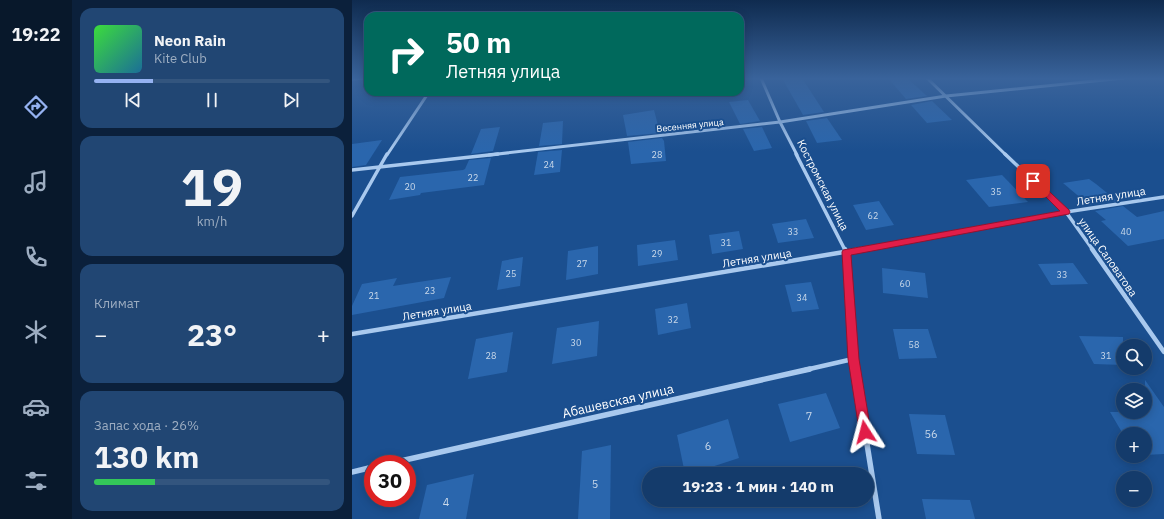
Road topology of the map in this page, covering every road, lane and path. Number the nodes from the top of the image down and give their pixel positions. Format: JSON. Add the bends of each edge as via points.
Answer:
{"nodes":[{"id":1,"x":422,"y":102,"type":"edge"},
{"id":2,"x":771,"y":102,"type":"edge"},
{"id":3,"x":906,"y":102,"type":"edge"},
{"id":4,"x":952,"y":102,"type":"edge"},
{"id":5,"x":780,"y":122,"type":"junction"},
{"id":6,"x":379,"y":166,"type":"junction"},
{"id":7,"x":352,"y":170,"type":"edge"},
{"id":8,"x":1164,"y":197,"type":"edge"},
{"id":9,"x":1066,"y":212,"type":"junction"},
{"id":10,"x":352,"y":216,"type":"edge"},
{"id":11,"x":846,"y":252,"type":"junction"},
{"id":12,"x":352,"y":334,"type":"edge"},
{"id":13,"x":1164,"y":352,"type":"edge"},
{"id":14,"x":853,"y":359,"type":"junction"},
{"id":15,"x":416,"y":457,"type":"edge"},
{"id":16,"x":364,"y":469,"type":"edge"},
{"id":17,"x":352,"y":472,"type":"edge"},
{"id":18,"x":879,"y":519,"type":"edge"}],
"edges":[{"from":1,"to":6,"type":"street"},
{"from":2,"to":5,"type":"street","name":"Костромская улица"},
{"from":3,"to":5,"type":"street","name":"Весенняя улица"},
{"from":4,"to":9,"type":"street","name":"улица Саловатова"},
{"from":5,"to":6,"type":"street","name":"Весенняя улица"},
{"from":5,"to":11,"type":"street","name":"Костромская улица"},
{"from":6,"to":7,"type":"street","name":"Весенняя улица"},
{"from":6,"to":10,"type":"street"},
{"from":8,"to":9,"type":"street","name":"Летняя улица"},
{"from":9,"to":11,"type":"street","name":"Летняя улица"},
{"from":9,"to":13,"type":"street","name":"улица Саловатова"},
{"from":11,"to":12,"type":"street","name":"Летняя улица"},
{"from":11,"to":14,"type":"street","name":"Костромская улица"},
{"from":14,"to":15,"type":"street","name":"Абашевская улица"},
{"from":14,"to":18,"type":"street","name":"Костромская улица"},
{"from":16,"to":17,"type":"street"}]}
